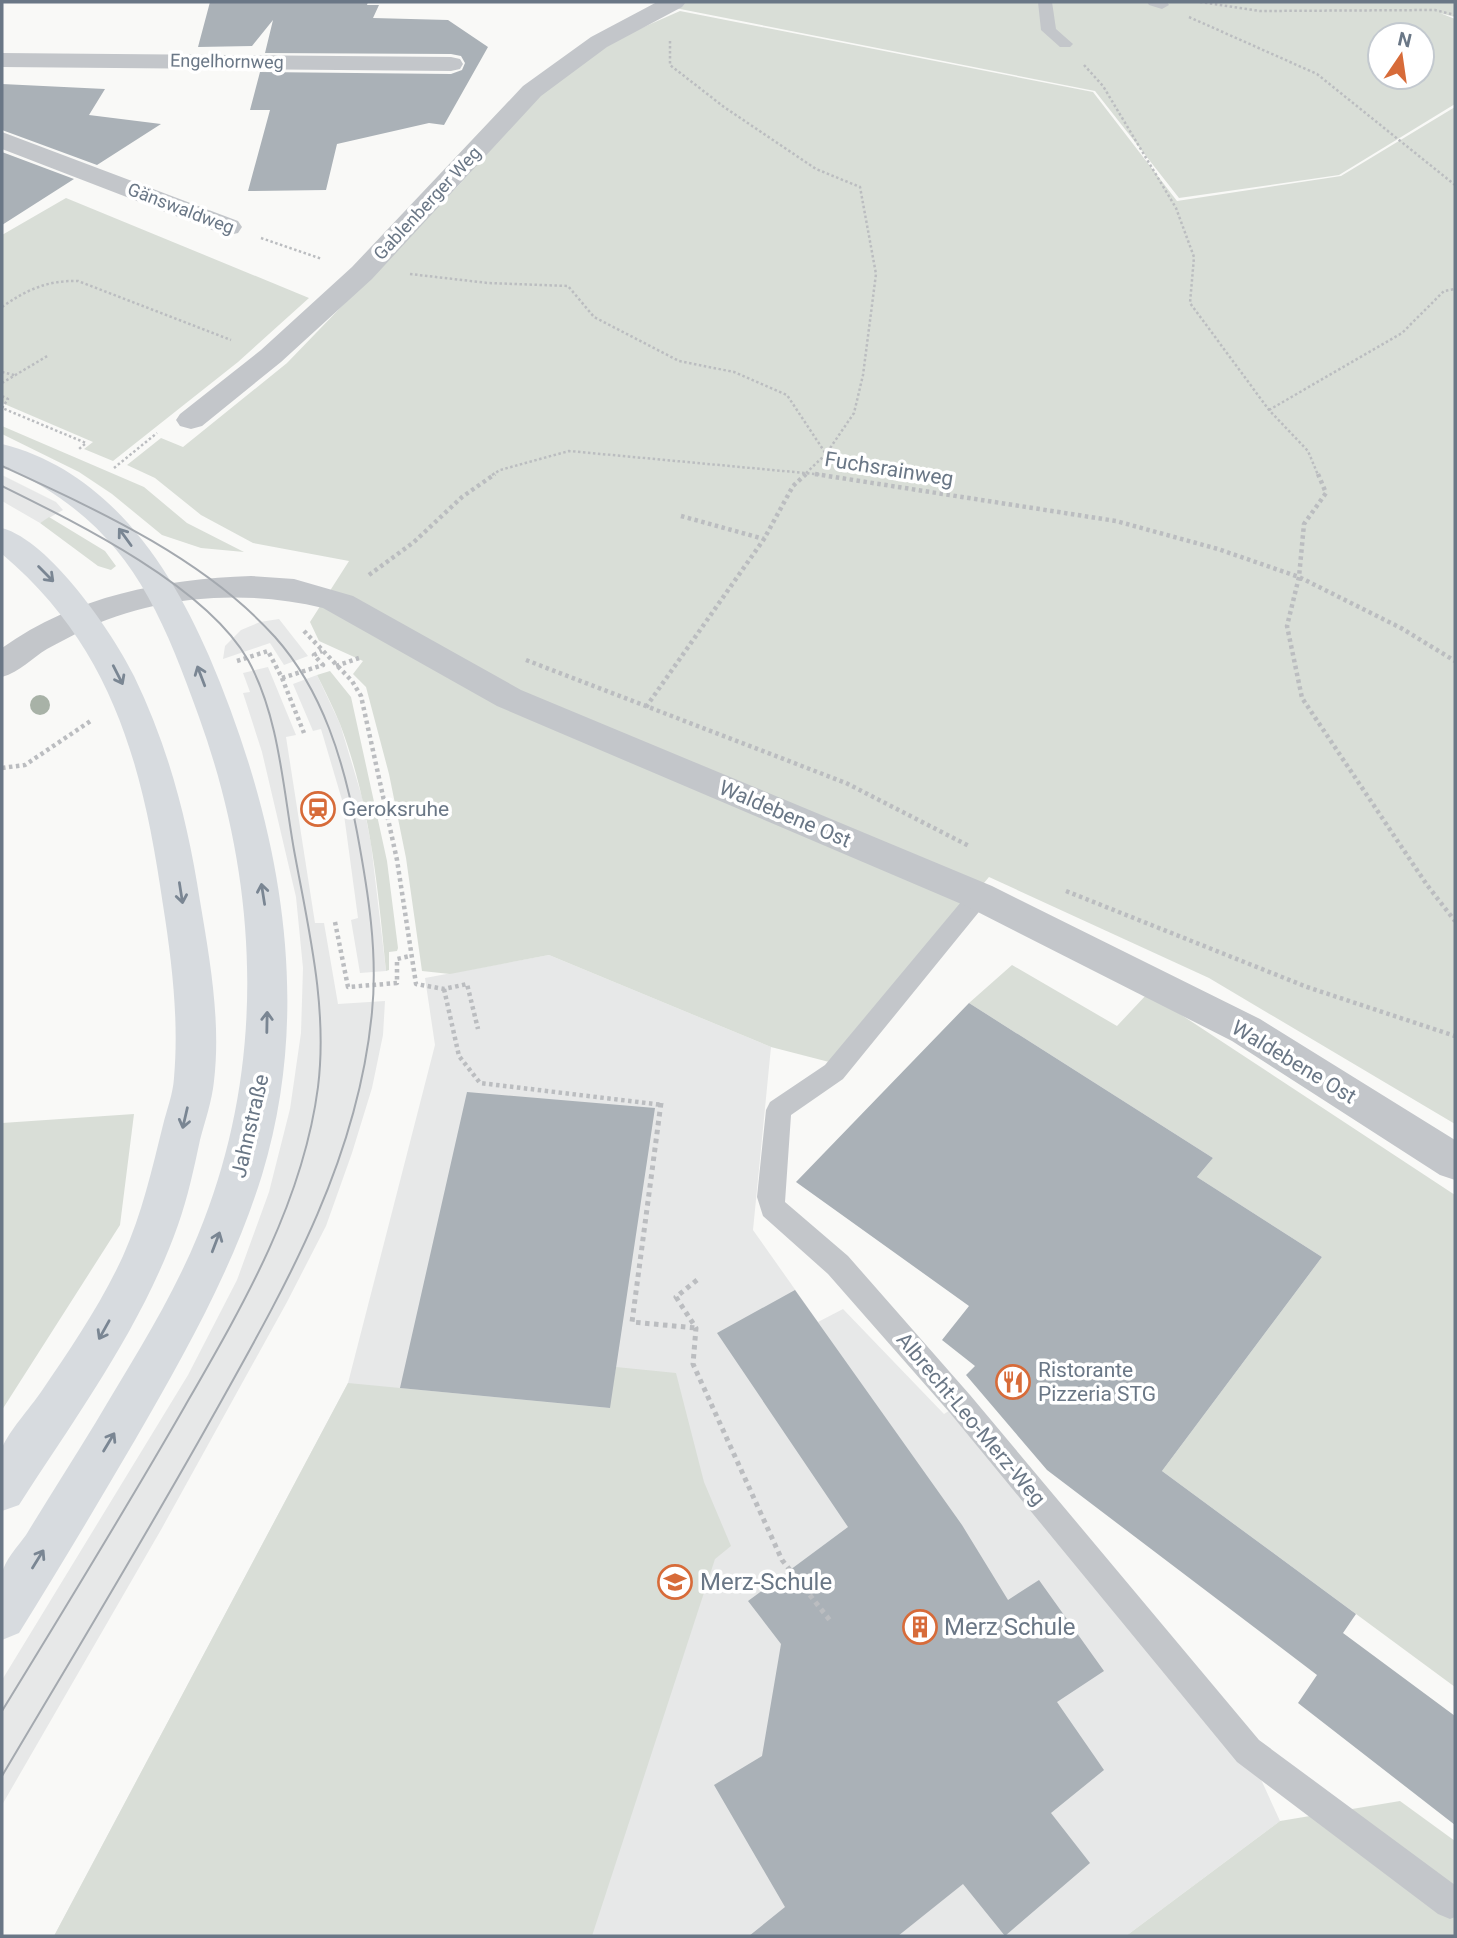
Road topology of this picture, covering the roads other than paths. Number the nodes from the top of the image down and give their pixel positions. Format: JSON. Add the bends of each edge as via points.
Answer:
{"nodes":[{"id":1,"x":674,"y":2,"type":"edge"},
{"id":2,"x":1045,"y":2,"type":"edge"},
{"id":3,"x":1065,"y":44,"type":"road end"},
{"id":4,"x":2,"y":60,"type":"edge"},
{"id":5,"x":452,"y":64,"type":"dead end"},
{"id":6,"x":2,"y":140,"type":"edge"},
{"id":7,"x":229,"y":227,"type":"road end"},
{"id":8,"x":191,"y":420,"type":"dead end"},
{"id":9,"x":2,"y":453,"type":"edge"},
{"id":10,"x":2,"y":538,"type":"edge"},
{"id":11,"x":164,"y":594,"type":"junction"},
{"id":12,"x":83,"y":617,"type":"junction"},
{"id":13,"x":2,"y":665,"type":"edge"},
{"id":14,"x":979,"y":896,"type":"junction"},
{"id":15,"x":1455,"y":1162,"type":"edge"},
{"id":16,"x":2,"y":1489,"type":"edge"},
{"id":17,"x":2,"y":1616,"type":"edge"},
{"id":18,"x":1450,"y":1902,"type":"dead end"}],
"edges":[{"from":1,"to":8,"type":"street","name":"Gablenberger Weg","via":[[617,31],[532,91],[364,271],[271,356]]},
{"from":2,"to":3,"type":"lane","via":[[1049,30]]},
{"from":4,"to":5,"type":"street","name":"Engelhornweg"},
{"from":6,"to":7,"type":"street","name":"Gänswaldweg"},
{"from":11,"to":9,"type":"main road","name":"Jahnstraße","one_way":true,"via":[[116,524],[98,507],[64,483]]},
{"from":10,"to":12,"type":"main road","one_way":true,"via":[[30,557]]},
{"from":11,"to":12,"type":"street","name":"Waldebene Ost"},
{"from":11,"to":14,"type":"street","name":"Waldebene Ost","via":[[232,587],[296,591],[335,601],[509,698]]},
{"from":17,"to":11,"type":"main road","name":"Jahnstraße","one_way":true,"via":[[156,1364],[213,1251],[242,1172],[257,1107],[267,1043],[268,962],[266,911],[254,838],[214,707]]},
{"from":12,"to":13,"type":"street","name":"Waldebene Ost"},
{"from":12,"to":16,"type":"main road","one_way":true,"via":[[133,704],[162,792],[194,986],[194,1082],[156,1226],[130,1284]]},
{"from":14,"to":15,"type":"street","name":"Waldebene Ost","via":[[1245,1030]]},
{"from":14,"to":18,"type":"lane","name":"Albrecht-Leo-Merz-Weg","via":[[834,1072],[779,1110],[773,1208],[838,1265],[960,1404],[1248,1751]]}]}
